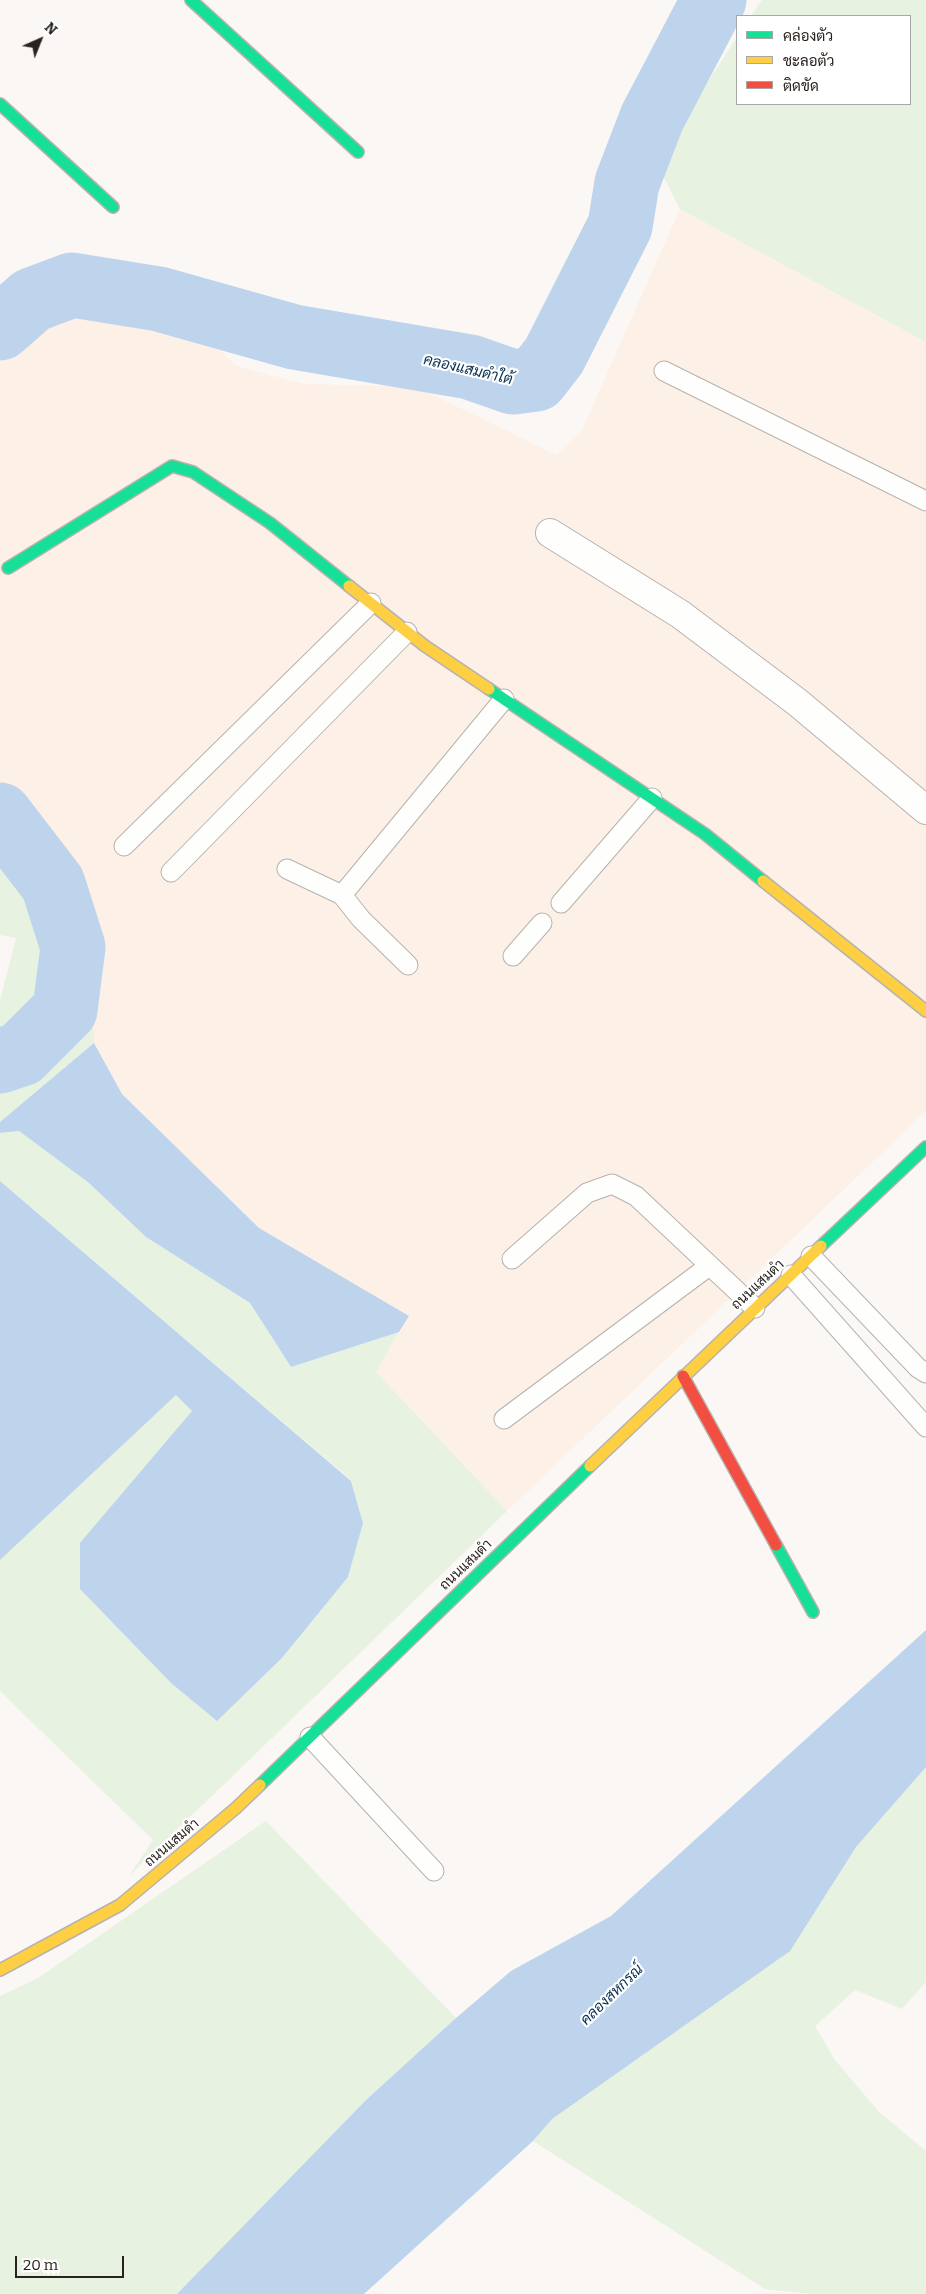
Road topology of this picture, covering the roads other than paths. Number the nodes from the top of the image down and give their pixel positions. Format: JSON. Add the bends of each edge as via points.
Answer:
{"nodes":[{"id":1,"x":191,"y":0,"type":"edge"},
{"id":2,"x":0,"y":104,"type":"edge"},
{"id":3,"x":358,"y":152,"type":"dead end"},
{"id":4,"x":113,"y":207,"type":"dead end"},
{"id":5,"x":664,"y":371,"type":"dead end"},
{"id":6,"x":926,"y":501,"type":"edge"},
{"id":7,"x":550,"y":533,"type":"dead end"},
{"id":8,"x":8,"y":568,"type":"dead end"},
{"id":9,"x":371,"y":603,"type":"junction"},
{"id":10,"x":407,"y":632,"type":"junction"},
{"id":11,"x":504,"y":699,"type":"junction"},
{"id":12,"x":652,"y":798,"type":"junction"},
{"id":13,"x":926,"y":810,"type":"edge"},
{"id":14,"x":124,"y":846,"type":"dead end"},
{"id":15,"x":287,"y":869,"type":"dead end"},
{"id":16,"x":171,"y":872,"type":"dead end"},
{"id":17,"x":342,"y":895,"type":"junction"},
{"id":18,"x":561,"y":903,"type":"dead end"},
{"id":19,"x":542,"y":923,"type":"dead end"},
{"id":20,"x":513,"y":956,"type":"dead end"},
{"id":21,"x":408,"y":965,"type":"dead end"},
{"id":22,"x":926,"y":1011,"type":"edge"},
{"id":23,"x":926,"y":1147,"type":"edge"},
{"id":24,"x":811,"y":1256,"type":"junction"},
{"id":25,"x":512,"y":1259,"type":"dead end"},
{"id":26,"x":710,"y":1266,"type":"junction"},
{"id":27,"x":791,"y":1275,"type":"junction"},
{"id":28,"x":755,"y":1308,"type":"junction"},
{"id":29,"x":926,"y":1373,"type":"edge"},
{"id":30,"x":683,"y":1376,"type":"junction"},
{"id":31,"x":504,"y":1419,"type":"dead end"},
{"id":32,"x":926,"y":1427,"type":"edge"},
{"id":33,"x":813,"y":1612,"type":"dead end"},
{"id":34,"x":310,"y":1737,"type":"junction"},
{"id":35,"x":434,"y":1871,"type":"dead end"},
{"id":36,"x":0,"y":1970,"type":"edge"}],
"edges":[{"from":1,"to":3,"type":"street"},
{"from":2,"to":4,"type":"street"},
{"from":5,"to":6,"type":"lane"},
{"from":7,"to":13,"type":"street","via":[[680,614],[797,702]]},
{"from":8,"to":9,"type":"street","via":[[172,466],[193,472],[270,523]]},
{"from":9,"to":10,"type":"street"},
{"from":9,"to":14,"type":"lane"},
{"from":10,"to":11,"type":"street"},
{"from":10,"to":16,"type":"lane"},
{"from":11,"to":12,"type":"street"},
{"from":11,"to":17,"type":"lane"},
{"from":12,"to":18,"type":"lane"},
{"from":12,"to":22,"type":"street","via":[[705,834]]},
{"from":15,"to":17,"type":"lane"},
{"from":17,"to":21,"type":"lane","via":[[361,919]]},
{"from":19,"to":20,"type":"lane"},
{"from":23,"to":24,"type":"street","name":"ถนนแสมดำ"},
{"from":24,"to":27,"type":"street","name":"ถนนแสมดำ"},
{"from":24,"to":29,"type":"lane"},
{"from":25,"to":26,"type":"lane","via":[[587,1192],[612,1184],[636,1196]]},
{"from":26,"to":28,"type":"lane"},
{"from":26,"to":31,"type":"lane"},
{"from":27,"to":28,"type":"street","name":"ถนนแสมดำ"},
{"from":27,"to":32,"type":"lane"},
{"from":28,"to":30,"type":"street","name":"ถนนแสมดำ"},
{"from":30,"to":33,"type":"street"},
{"from":30,"to":34,"type":"street","name":"ถนนแสมดำ"},
{"from":34,"to":35,"type":"lane"},
{"from":34,"to":36,"type":"street","name":"ถนนแสมดำ","via":[[236,1808],[120,1904]]}]}
